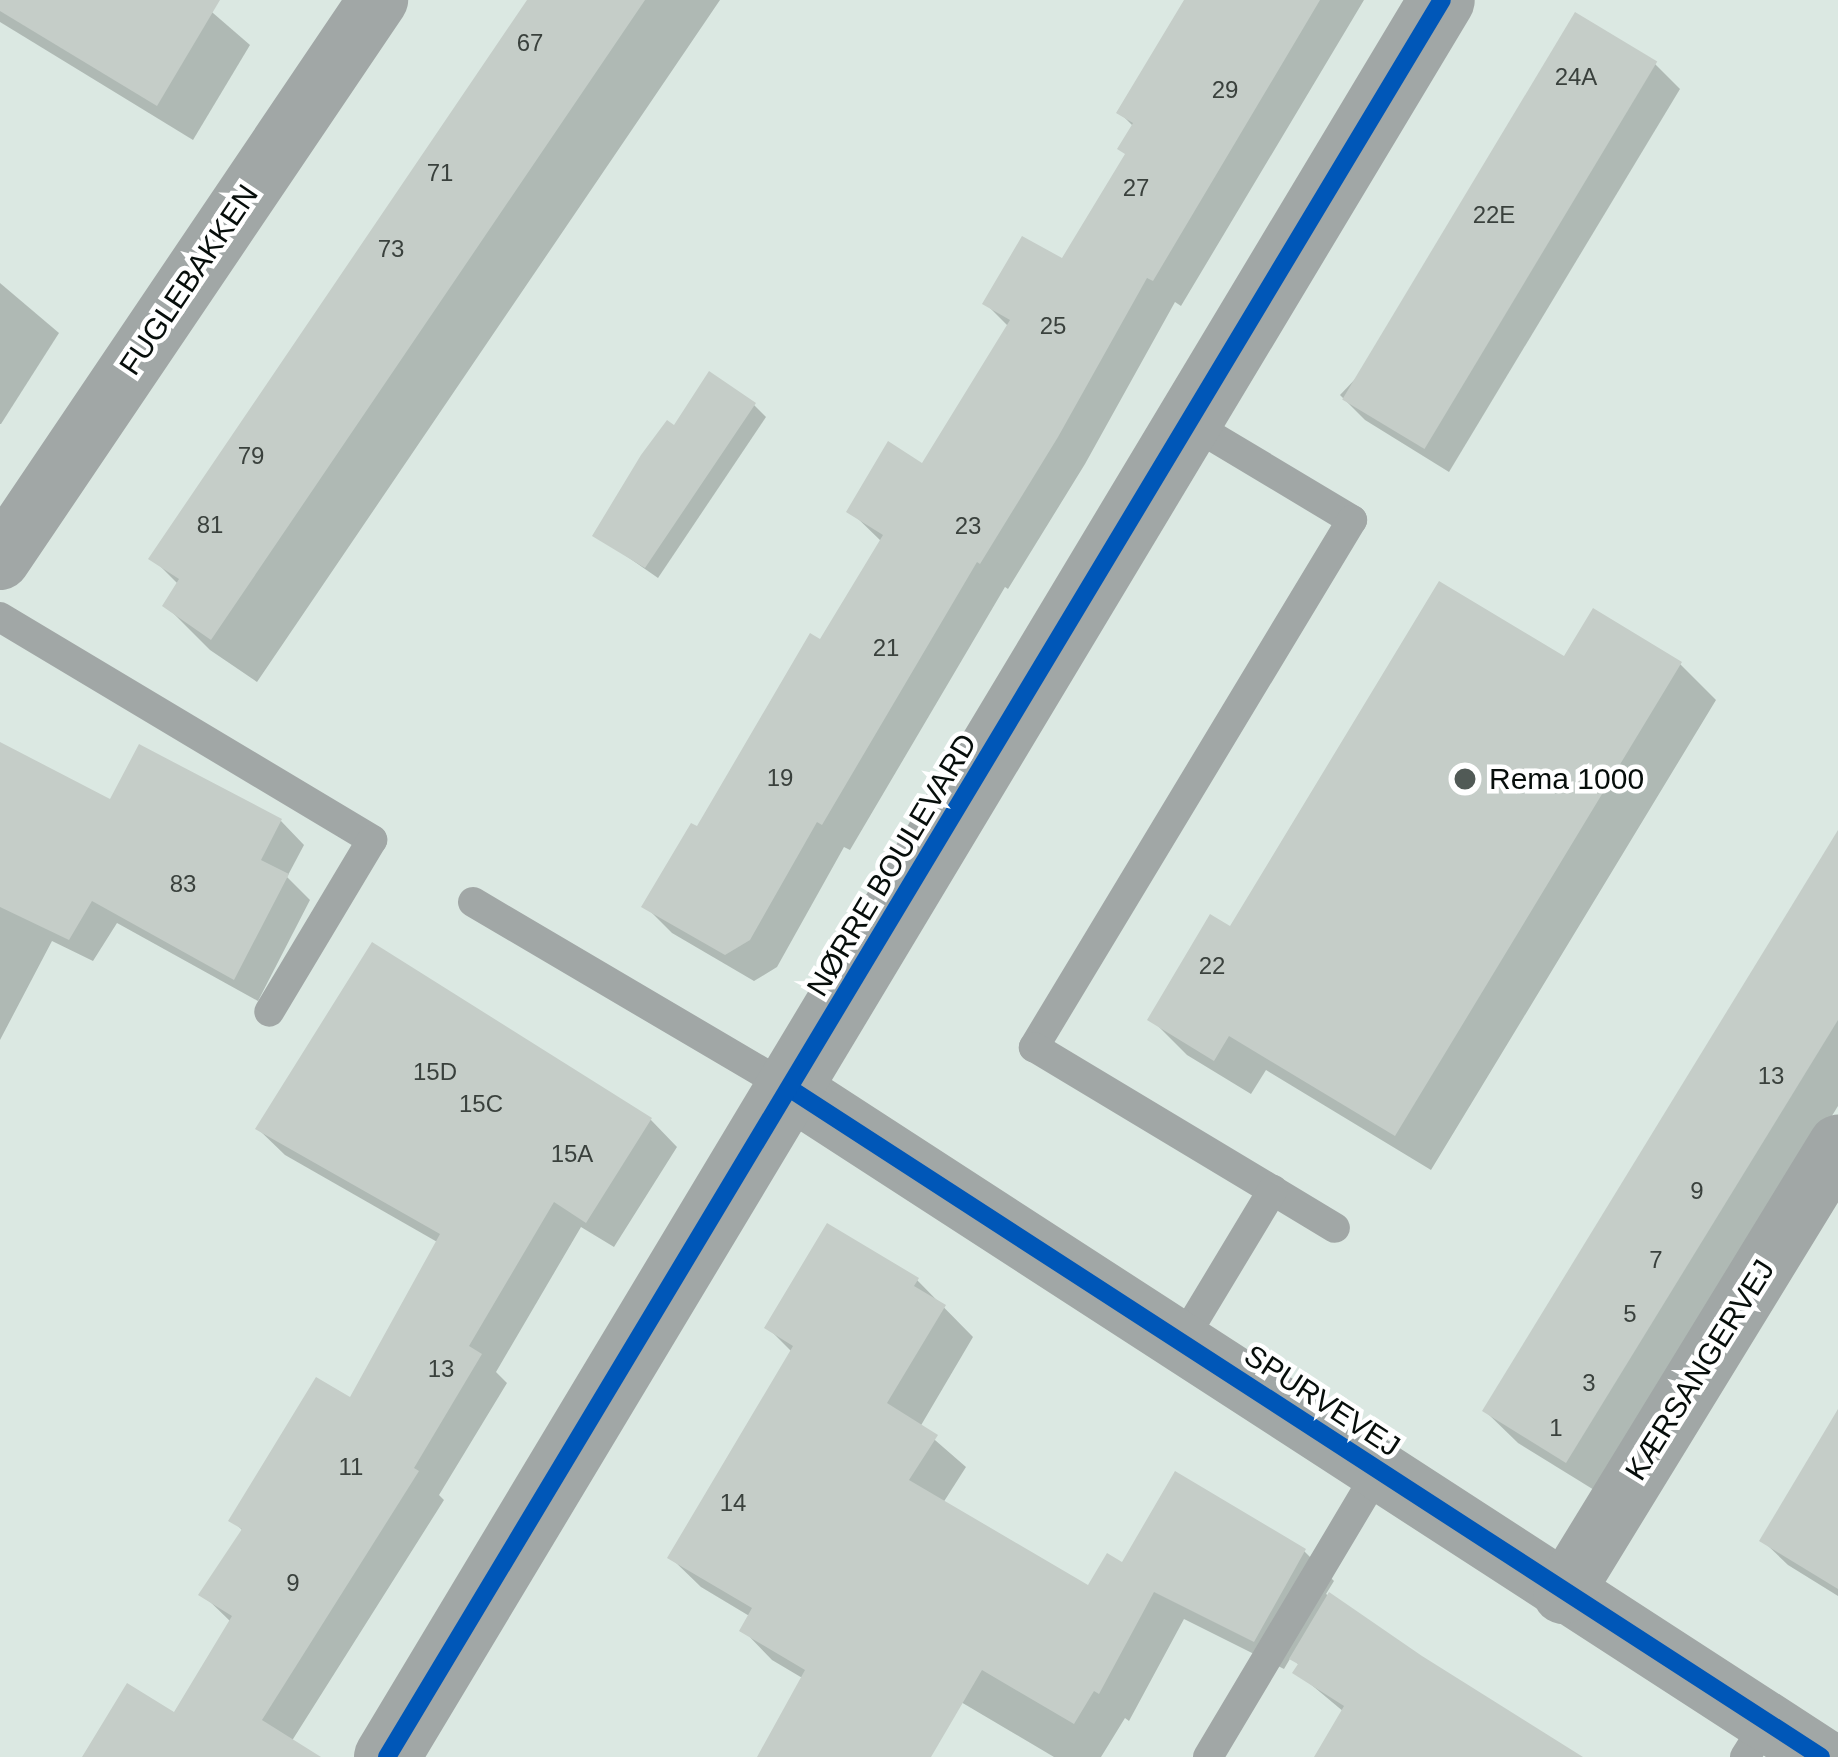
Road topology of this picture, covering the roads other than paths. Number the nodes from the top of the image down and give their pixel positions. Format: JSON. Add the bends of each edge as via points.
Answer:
{"nodes":[{"id":1,"x":378,"y":0,"type":"edge"},
{"id":2,"x":1442,"y":0,"type":"edge"},
{"id":3,"x":1190,"y":423,"type":"junction"},
{"id":4,"x":0,"y":560,"type":"edge"},
{"id":5,"x":0,"y":616,"type":"edge"},
{"id":6,"x":473,"y":902,"type":"dead end"},
{"id":7,"x":269,"y":1012,"type":"dead end"},
{"id":8,"x":792,"y":1090,"type":"junction"},
{"id":9,"x":1838,"y":1145,"type":"edge"},
{"id":10,"x":1273,"y":1190,"type":"junction"},
{"id":11,"x":1335,"y":1228,"type":"dead end"},
{"id":12,"x":1180,"y":1344,"type":"junction"},
{"id":13,"x":1377,"y":1473,"type":"junction"},
{"id":14,"x":1563,"y":1594,"type":"junction"},
{"id":15,"x":1756,"y":1740,"type":"edge"},
{"id":16,"x":387,"y":1757,"type":"edge"},
{"id":17,"x":1208,"y":1757,"type":"edge"},
{"id":18,"x":1821,"y":1757,"type":"edge"}],
"edges":[{"from":1,"to":4,"type":"street","name":"FUGLEBAKKEN"},
{"from":2,"to":3,"type":"street","name":"NØRRE BOULEVARD"},
{"from":3,"to":8,"type":"street","name":"NØRRE BOULEVARD"},
{"from":3,"to":10,"type":"lane","via":[[1352,520],[1034,1047]]},
{"from":5,"to":7,"type":"lane","via":[[372,840]]},
{"from":6,"to":8,"type":"lane"},
{"from":8,"to":12,"type":"street","name":"SPURVEVEJ"},
{"from":8,"to":16,"type":"street","name":"NØRRE BOULEVARD"},
{"from":9,"to":14,"type":"street","name":"KÆRSANGERVEJ"},
{"from":10,"to":11,"type":"lane"},
{"from":10,"to":12,"type":"lane"},
{"from":12,"to":13,"type":"street","name":"SPURVEVEJ"},
{"from":13,"to":14,"type":"street","name":"SPURVEVEJ"},
{"from":13,"to":17,"type":"lane"},
{"from":14,"to":15,"type":"street","name":"SPURVEVEJ"},
{"from":15,"to":18,"type":"street","name":"SPURVEVEJ"}]}
